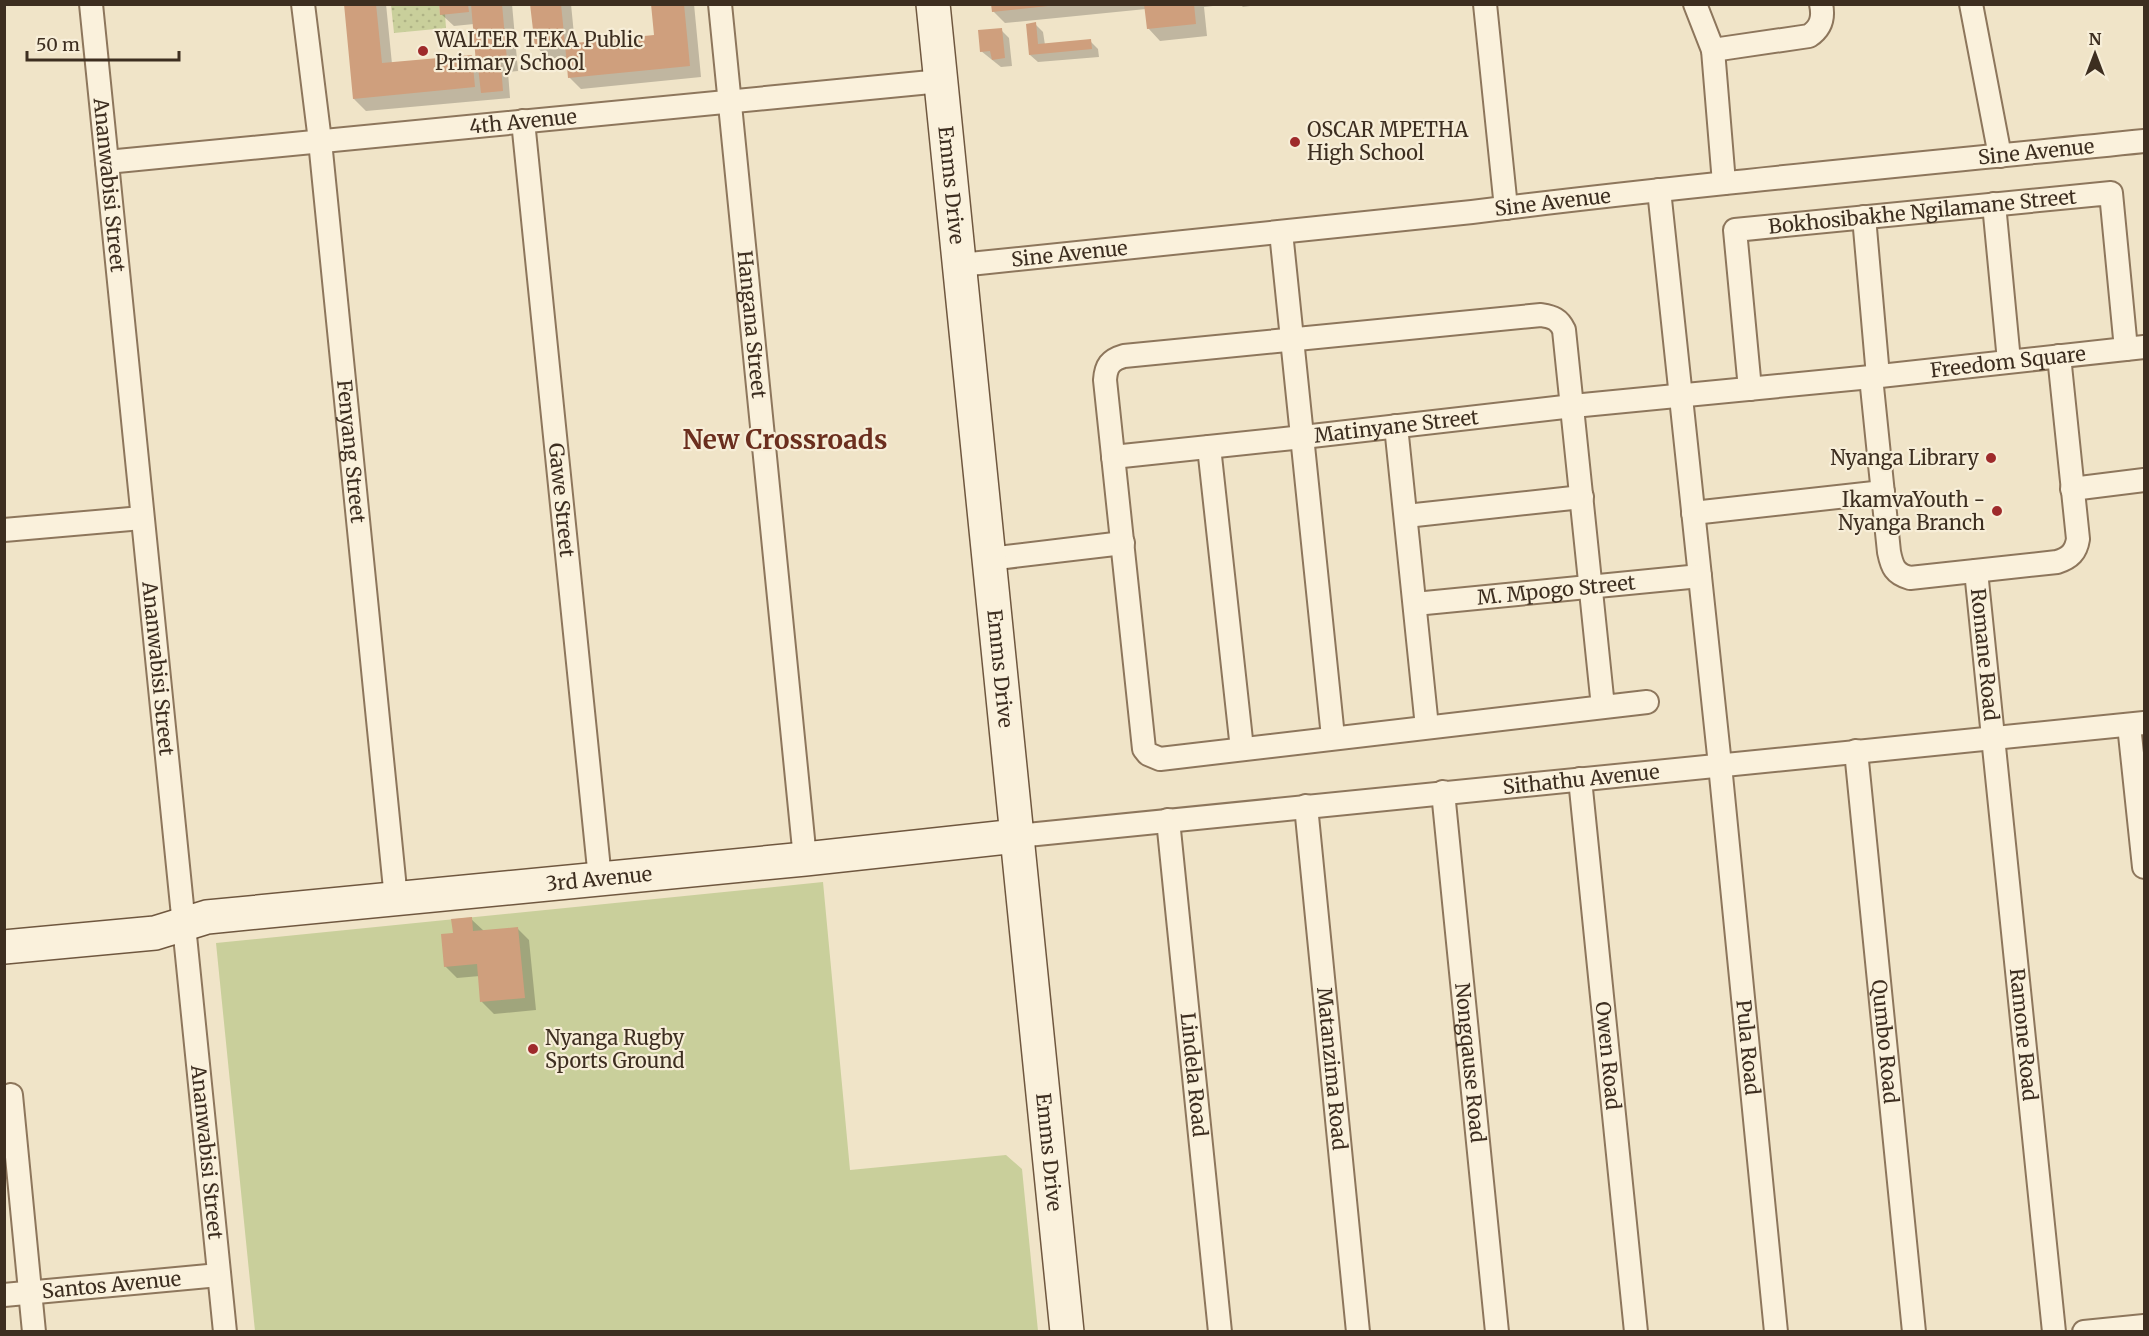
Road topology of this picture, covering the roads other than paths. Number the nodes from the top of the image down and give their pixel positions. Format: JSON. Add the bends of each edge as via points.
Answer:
{"nodes":[{"id":1,"x":91,"y":4,"type":"edge"},
{"id":2,"x":303,"y":4,"type":"edge"},
{"id":3,"x":720,"y":4,"type":"edge"},
{"id":4,"x":933,"y":4,"type":"edge"},
{"id":5,"x":1485,"y":4,"type":"edge"},
{"id":6,"x":1695,"y":4,"type":"edge"},
{"id":7,"x":1821,"y":4,"type":"edge"},
{"id":8,"x":1971,"y":4,"type":"edge"},
{"id":9,"x":1713,"y":50,"type":"junction"},
{"id":10,"x":941,"y":81,"type":"junction"},
{"id":11,"x":730,"y":101,"type":"junction"},
{"id":12,"x":524,"y":121,"type":"junction"},
{"id":13,"x":320,"y":141,"type":"junction"},
{"id":14,"x":2145,"y":141,"type":"edge"},
{"id":15,"x":2000,"y":156,"type":"junction"},
{"id":16,"x":106,"y":162,"type":"junction"},
{"id":17,"x":1724,"y":183,"type":"junction"},
{"id":18,"x":1659,"y":190,"type":"junction"},
{"id":19,"x":1994,"y":204,"type":"junction"},
{"id":20,"x":1506,"y":208,"type":"junction"},
{"id":21,"x":1864,"y":217,"type":"junction"},
{"id":22,"x":1281,"y":232,"type":"junction"},
{"id":23,"x":960,"y":266,"type":"junction"},
{"id":24,"x":1293,"y":339,"type":"junction"},
{"id":25,"x":2135,"y":348,"type":"edge"},
{"id":26,"x":2059,"y":356,"type":"junction"},
{"id":27,"x":2009,"y":361,"type":"junction"},
{"id":28,"x":1875,"y":377,"type":"junction"},
{"id":29,"x":1750,"y":389,"type":"junction"},
{"id":30,"x":1680,"y":396,"type":"junction"},
{"id":31,"x":1573,"y":406,"type":"junction"},
{"id":32,"x":1396,"y":426,"type":"junction"},
{"id":33,"x":1303,"y":438,"type":"junction"},
{"id":34,"x":1209,"y":447,"type":"junction"},
{"id":35,"x":1113,"y":457,"type":"junction"},
{"id":36,"x":2145,"y":480,"type":"edge"},
{"id":37,"x":2072,"y":489,"type":"junction"},
{"id":38,"x":1883,"y":492,"type":"junction"},
{"id":39,"x":1582,"y":497,"type":"junction"},
{"id":40,"x":1693,"y":513,"type":"junction"},
{"id":41,"x":1406,"y":516,"type":"junction"},
{"id":42,"x":142,"y":518,"type":"junction"},
{"id":43,"x":4,"y":530,"type":"edge"},
{"id":44,"x":1123,"y":543,"type":"junction"},
{"id":45,"x":989,"y":559,"type":"junction"},
{"id":46,"x":1976,"y":571,"type":"junction"},
{"id":47,"x":1700,"y":576,"type":"junction"},
{"id":48,"x":1591,"y":587,"type":"junction"},
{"id":49,"x":1415,"y":604,"type":"junction"},
{"id":50,"x":1647,"y":702,"type":"dead end"},
{"id":51,"x":1603,"y":707,"type":"junction"},
{"id":52,"x":2137,"y":724,"type":"edge"},
{"id":53,"x":1427,"y":727,"type":"junction"},
{"id":54,"x":1333,"y":737,"type":"junction"},
{"id":55,"x":1993,"y":738,"type":"junction"},
{"id":56,"x":1242,"y":749,"type":"junction"},
{"id":57,"x":1856,"y":751,"type":"junction"},
{"id":58,"x":1720,"y":765,"type":"junction"},
{"id":59,"x":1580,"y":779,"type":"junction"},
{"id":60,"x":1443,"y":792,"type":"junction"},
{"id":61,"x":1305,"y":806,"type":"junction"},
{"id":62,"x":1168,"y":820,"type":"junction"},
{"id":63,"x":1017,"y":836,"type":"junction"},
{"id":64,"x":805,"y":859,"type":"junction"},
{"id":65,"x":2145,"y":867,"type":"edge"},
{"id":66,"x":600,"y":879,"type":"junction"},
{"id":67,"x":396,"y":899,"type":"junction"},
{"id":68,"x":183,"y":925,"type":"junction"},
{"id":69,"x":4,"y":947,"type":"edge"},
{"id":70,"x":11,"y":1095,"type":"dead end"},
{"id":71,"x":219,"y":1275,"type":"junction"},
{"id":72,"x":30,"y":1293,"type":"junction"},
{"id":73,"x":4,"y":1295,"type":"edge"},
{"id":74,"x":2145,"y":1326,"type":"edge"},
{"id":75,"x":34,"y":1332,"type":"edge"},
{"id":76,"x":225,"y":1332,"type":"edge"},
{"id":77,"x":1067,"y":1332,"type":"edge"},
{"id":78,"x":1220,"y":1332,"type":"edge"},
{"id":79,"x":1358,"y":1332,"type":"edge"},
{"id":80,"x":1497,"y":1332,"type":"edge"},
{"id":81,"x":1636,"y":1332,"type":"edge"},
{"id":82,"x":1776,"y":1332,"type":"edge"},
{"id":83,"x":1914,"y":1332,"type":"edge"},
{"id":84,"x":2054,"y":1332,"type":"edge"},
{"id":85,"x":2084,"y":1332,"type":"edge"}],
"edges":[{"from":1,"to":16,"type":"street","name":"Ananwabisi Street"},
{"from":2,"to":13,"type":"street","name":"Fenyang Street"},
{"from":3,"to":11,"type":"street","name":"Hangana Street"},
{"from":4,"to":10,"type":"street","name":"Emms Drive"},
{"from":5,"to":20,"type":"street"},
{"from":6,"to":9,"type":"street"},
{"from":7,"to":9,"type":"street","via":[[1822,21],[1815,33],[1803,39]]},
{"from":8,"to":15,"type":"street"},
{"from":9,"to":17,"type":"street"},
{"from":10,"to":11,"type":"street","name":"4th Avenue"},
{"from":10,"to":23,"type":"street","name":"Emms Drive"},
{"from":11,"to":12,"type":"street","name":"4th Avenue"},
{"from":11,"to":64,"type":"street","name":"Hangana Street"},
{"from":12,"to":13,"type":"street","name":"4th Avenue"},
{"from":12,"to":66,"type":"street","name":"Gawe Street"},
{"from":13,"to":16,"type":"street","name":"4th Avenue"},
{"from":13,"to":67,"type":"street","name":"Fenyang Street"},
{"from":14,"to":15,"type":"street","name":"Sine Avenue"},
{"from":15,"to":17,"type":"street","name":"Sine Avenue"},
{"from":16,"to":42,"type":"street","name":"Ananwabisi Street"},
{"from":17,"to":18,"type":"street","name":"Sine Avenue"},
{"from":18,"to":20,"type":"street","name":"Sine Avenue"},
{"from":18,"to":30,"type":"street","name":"Pula Road"},
{"from":19,"to":21,"type":"street","name":"Bokhosibakhe Ngilamane Street"},
{"from":19,"to":25,"type":"street","name":"Bokhosibakhe Ngilamane Street","via":[[2111,193]]},
{"from":19,"to":27,"type":"street"},
{"from":20,"to":22,"type":"street","name":"Sine Avenue"},
{"from":21,"to":28,"type":"street"},
{"from":21,"to":29,"type":"street","name":"Bokhosibakhe Ngilamane Street","via":[[1735,230]]},
{"from":22,"to":23,"type":"street","name":"Sine Avenue"},
{"from":22,"to":24,"type":"street"},
{"from":23,"to":45,"type":"street","name":"Emms Drive"},
{"from":24,"to":31,"type":"street","via":[[1552,316],[1564,330]]},
{"from":24,"to":33,"type":"street"},
{"from":24,"to":35,"type":"street","via":[[1124,356],[1109,362],[1105,381]]},
{"from":25,"to":26,"type":"street","name":"Freedom Square"},
{"from":26,"to":27,"type":"street","name":"Freedom Square"},
{"from":26,"to":37,"type":"street"},
{"from":27,"to":28,"type":"street","name":"Freedom Square"},
{"from":28,"to":29,"type":"street","name":"Freedom Square"},
{"from":28,"to":38,"type":"street"},
{"from":29,"to":30,"type":"street","name":"Matinyane Street"},
{"from":30,"to":31,"type":"street","name":"Matinyane Street"},
{"from":30,"to":40,"type":"street","name":"Pula Road"},
{"from":31,"to":32,"type":"street","name":"Matinyane Street"},
{"from":31,"to":39,"type":"street"},
{"from":32,"to":33,"type":"street","name":"Matinyane Street"},
{"from":32,"to":41,"type":"street"},
{"from":33,"to":34,"type":"street","name":"Matinyane Street"},
{"from":33,"to":54,"type":"street"},
{"from":34,"to":35,"type":"street","name":"Matinyane Street"},
{"from":34,"to":56,"type":"street"},
{"from":35,"to":44,"type":"street"},
{"from":36,"to":37,"type":"street"},
{"from":37,"to":46,"type":"street","via":[[2078,539],[2072,554],[2057,562]]},
{"from":38,"to":40,"type":"street"},
{"from":38,"to":46,"type":"street","via":[[1894,571],[1910,578]]},
{"from":39,"to":41,"type":"street"},
{"from":39,"to":48,"type":"street"},
{"from":40,"to":47,"type":"street","name":"Pula Road"},
{"from":41,"to":49,"type":"street"},
{"from":42,"to":43,"type":"street"},
{"from":42,"to":68,"type":"street","name":"Ananwabisi Street"},
{"from":44,"to":45,"type":"street"},
{"from":44,"to":56,"type":"street","via":[[1144,749],[1160,759]]},
{"from":45,"to":63,"type":"street","name":"Emms Drive"},
{"from":46,"to":55,"type":"street","name":"Romane Road"},
{"from":47,"to":48,"type":"street","name":"M. Mpogo Street"},
{"from":47,"to":58,"type":"street","name":"Pula Road"},
{"from":48,"to":49,"type":"street","name":"M. Mpogo Street"},
{"from":48,"to":51,"type":"street"},
{"from":49,"to":53,"type":"street"},
{"from":50,"to":51,"type":"street"},
{"from":51,"to":53,"type":"street"},
{"from":52,"to":55,"type":"street","name":"Sithathu Avenue"},
{"from":52,"to":65,"type":"street"},
{"from":53,"to":54,"type":"street"},
{"from":54,"to":56,"type":"street"},
{"from":55,"to":57,"type":"street","name":"Sithathu Avenue"},
{"from":55,"to":84,"type":"street","name":"Ramone Road"},
{"from":57,"to":58,"type":"street","name":"Sithathu Avenue"},
{"from":57,"to":83,"type":"street","name":"Qumbo Road"},
{"from":58,"to":59,"type":"street","name":"Sithathu Avenue"},
{"from":58,"to":82,"type":"street","name":"Pula Road"},
{"from":59,"to":60,"type":"street","name":"Sithathu Avenue"},
{"from":59,"to":81,"type":"street","name":"Owen Road"},
{"from":60,"to":61,"type":"street","name":"Sithathu Avenue"},
{"from":60,"to":80,"type":"street","name":"Nongqause Road"},
{"from":61,"to":62,"type":"street","name":"Sithathu Avenue"},
{"from":61,"to":79,"type":"street","name":"Matanzima Road"},
{"from":62,"to":63,"type":"street","name":"Sithathu Avenue"},
{"from":62,"to":78,"type":"street","name":"Lindela Road"},
{"from":63,"to":64,"type":"street","name":"3rd Avenue"},
{"from":63,"to":77,"type":"street","name":"Emms Drive"},
{"from":64,"to":66,"type":"street","name":"3rd Avenue"},
{"from":66,"to":67,"type":"street","name":"3rd Avenue"},
{"from":67,"to":68,"type":"street","name":"3rd Avenue","via":[[207,917]]},
{"from":68,"to":69,"type":"street","name":"3rd Avenue","via":[[155,933]]},
{"from":68,"to":71,"type":"street","name":"Ananwabisi Street"},
{"from":70,"to":72,"type":"street"},
{"from":71,"to":72,"type":"street","name":"Santos Avenue"},
{"from":71,"to":76,"type":"street","name":"Ananwabisi Street"},
{"from":72,"to":73,"type":"street","name":"Santos Avenue"},
{"from":72,"to":75,"type":"street"},
{"from":74,"to":85,"type":"street"}]}
